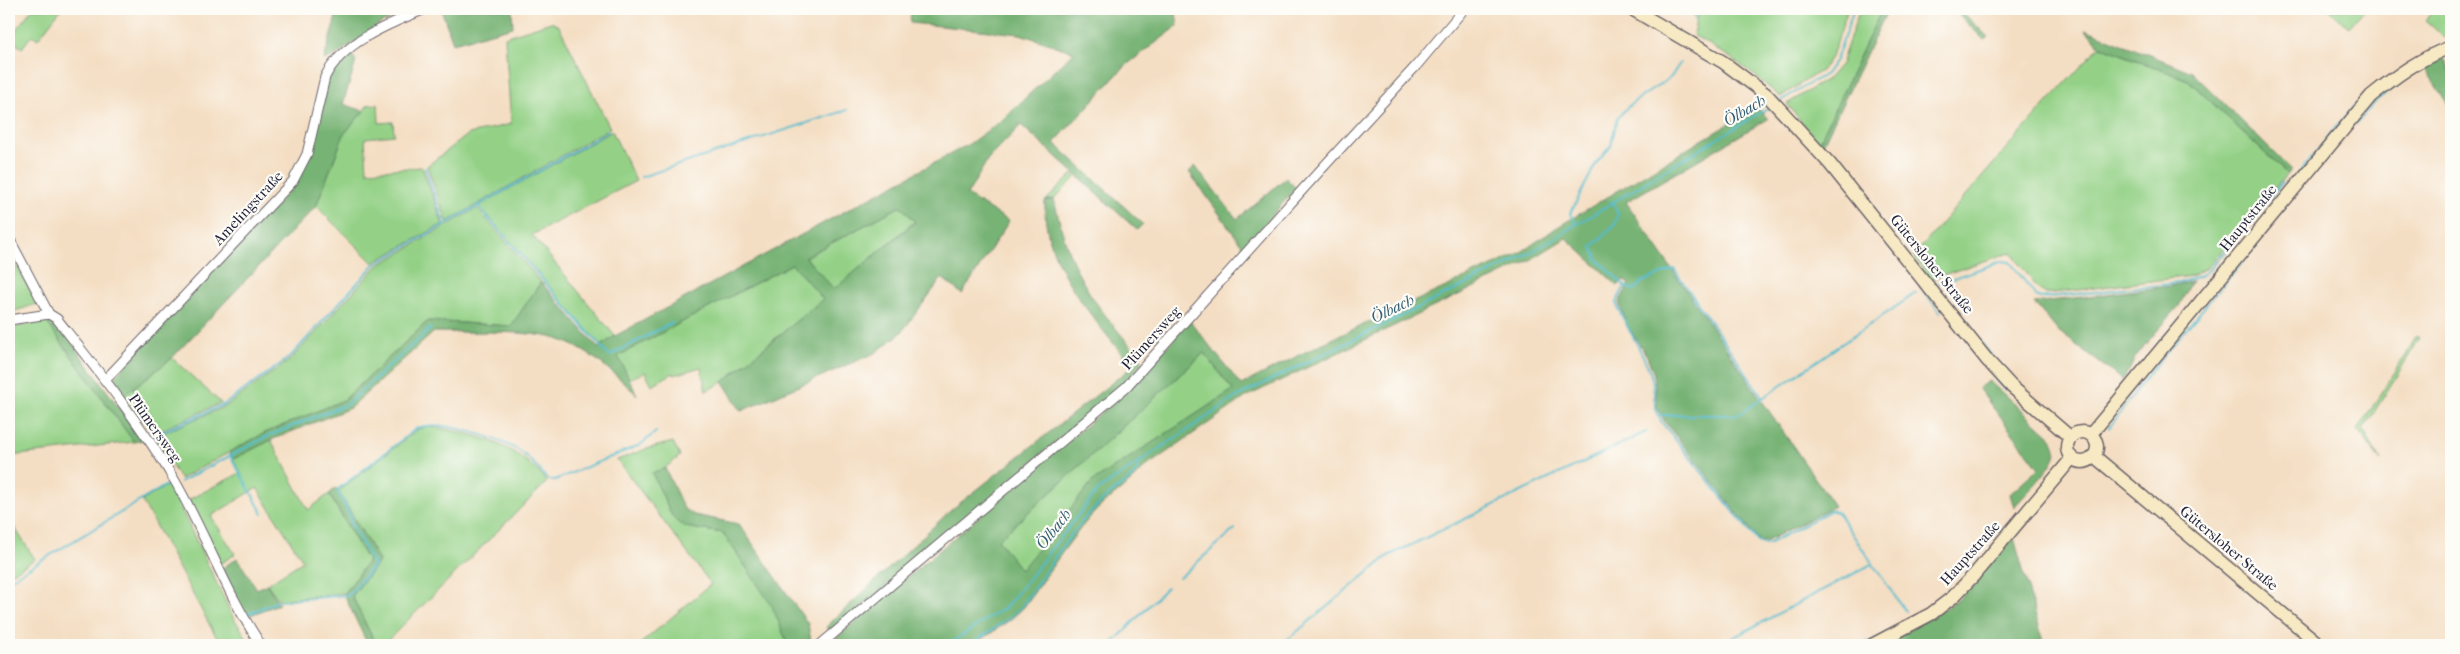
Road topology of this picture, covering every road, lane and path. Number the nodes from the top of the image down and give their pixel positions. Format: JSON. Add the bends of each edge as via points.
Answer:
{"nodes":[{"id":1,"x":425,"y":9,"type":"edge"},
{"id":2,"x":1464,"y":9,"type":"edge"},
{"id":3,"x":1632,"y":9,"type":"edge"},
{"id":4,"x":2451,"y":47,"type":"edge"},
{"id":5,"x":9,"y":238,"type":"edge"},
{"id":6,"x":48,"y":314,"type":"junction"},
{"id":7,"x":9,"y":320,"type":"edge"},
{"id":8,"x":105,"y":380,"type":"junction"},
{"id":9,"x":2091,"y":434,"type":"junction"},
{"id":10,"x":2070,"y":437,"type":"junction"},
{"id":11,"x":2094,"y":456,"type":"junction"},
{"id":12,"x":2072,"y":458,"type":"junction"},
{"id":13,"x":261,"y":645,"type":"edge"},
{"id":14,"x":820,"y":645,"type":"edge"},
{"id":15,"x":1872,"y":645,"type":"edge"},
{"id":16,"x":2320,"y":645,"type":"edge"}],
"edges":[{"from":1,"to":8,"type":"street","name":"Amelingstraße","via":[[382,27],[339,56],[325,77],[307,154],[293,181]]},
{"from":2,"to":14,"type":"street","name":"Plümersweg","via":[[1126,387]]},
{"from":3,"to":10,"type":"main road","name":"Gütersloher Straße","via":[[1723,62],[1775,104],[1830,164],[1988,361],[2012,387]]},
{"from":4,"to":9,"type":"main road","name":"Hauptstraße","via":[[2398,74],[2371,96]]},
{"from":5,"to":6,"type":"street","name":"Plümersweg"},
{"from":6,"to":7,"type":"street"},
{"from":6,"to":8,"type":"street","name":"Plümersweg","via":[[57,319]]},
{"from":8,"to":13,"type":"street","name":"Plümersweg","via":[[174,480],[240,614]]},
{"from":9,"to":10,"type":"main road","via":[[2080,431]]},
{"from":9,"to":11,"type":"main road","via":[[2097,445]]},
{"from":10,"to":12,"type":"main road","via":[[2067,445]]},
{"from":11,"to":12,"type":"main road","via":[[2083,462]]},
{"from":11,"to":16,"type":"main road","name":"Gütersloher Straße"},
{"from":12,"to":15,"type":"main road","name":"Hauptstraße","via":[[1953,597],[1931,614]]}]}
